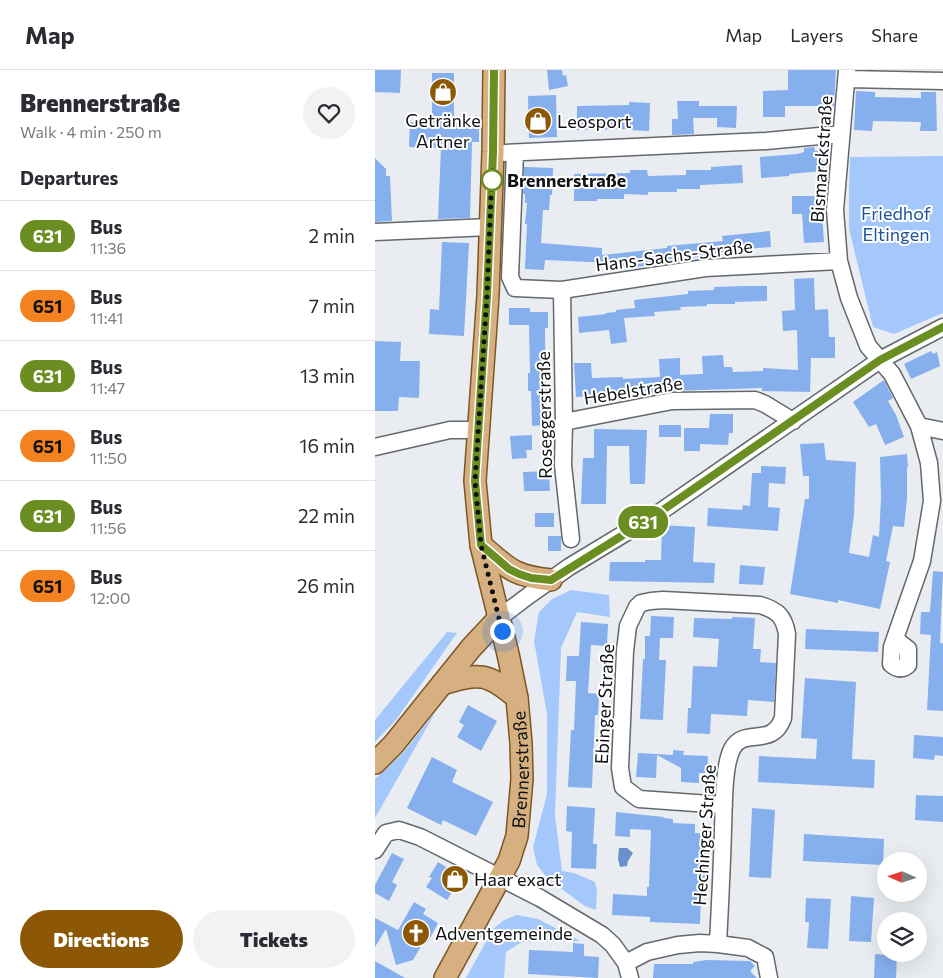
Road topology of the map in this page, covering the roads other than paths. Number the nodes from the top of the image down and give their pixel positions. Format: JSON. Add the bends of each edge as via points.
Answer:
{"nodes":[{"id":1,"x":494,"y":70,"type":"edge"},
{"id":2,"x":847,"y":74,"type":"edge"},
{"id":3,"x":943,"y":81,"type":"edge"},
{"id":4,"x":841,"y":134,"type":"junction"},
{"id":5,"x":493,"y":152,"type":"junction"},
{"id":6,"x":515,"y":153,"type":"junction"},
{"id":7,"x":490,"y":227,"type":"junction"},
{"id":8,"x":375,"y":232,"type":"edge"},
{"id":9,"x":839,"y":262,"type":"junction"},
{"id":10,"x":562,"y":290,"type":"junction"},
{"id":11,"x":943,"y":327,"type":"edge"},
{"id":12,"x":880,"y":360,"type":"junction"},
{"id":13,"x":793,"y":421,"type":"junction"},
{"id":14,"x":564,"y":422,"type":"junction"},
{"id":15,"x":919,"y":426,"type":"junction"},
{"id":16,"x":480,"y":430,"type":"junction"},
{"id":17,"x":943,"y":431,"type":"edge"},
{"id":18,"x":375,"y":447,"type":"edge"},
{"id":19,"x":571,"y":539,"type":"dead end"},
{"id":20,"x":481,"y":545,"type":"junction"},
{"id":21,"x":551,"y":580,"type":"junction"},
{"id":22,"x":663,"y":600,"type":"joint"},
{"id":23,"x":499,"y":618,"type":"junction"},
{"id":24,"x":895,"y":639,"type":"dead end"},
{"id":25,"x":442,"y":684,"type":"junction"},
{"id":26,"x":517,"y":698,"type":"junction"},
{"id":27,"x":375,"y":763,"type":"edge"},
{"id":28,"x":724,"y":805,"type":"junction"},
{"id":29,"x":375,"y":850,"type":"edge"},
{"id":30,"x":500,"y":877,"type":"junction"},
{"id":31,"x":718,"y":944,"type":"junction"},
{"id":32,"x":628,"y":971,"type":"edge"},
{"id":33,"x":445,"y":978,"type":"edge"},
{"id":34,"x":769,"y":978,"type":"edge"}],
"edges":[{"from":1,"to":5,"type":"main road","name":"Brennerstraße"},
{"from":2,"to":3,"type":"street"},
{"from":2,"to":4,"type":"street","name":"Bismarckstraße"},
{"from":4,"to":6,"type":"street"},
{"from":4,"to":9,"type":"street","name":"Bismarckstraße","via":[[835,210]]},
{"from":5,"to":6,"type":"street"},
{"from":5,"to":7,"type":"main road","name":"Brennerstraße"},
{"from":6,"to":10,"type":"street","name":"Hans-Sachs-Straße","via":[[510,276],[515,288]]},
{"from":7,"to":8,"type":"street"},
{"from":7,"to":16,"type":"main road","name":"Brennerstraße"},
{"from":9,"to":10,"type":"street","name":"Hans-Sachs-Straße","via":[[705,268]]},
{"from":9,"to":12,"type":"street","name":"Bismarckstraße","via":[[868,346]]},
{"from":10,"to":14,"type":"street","name":"Roseggerstraße"},
{"from":11,"to":12,"type":"street"},
{"from":12,"to":13,"type":"street"},
{"from":12,"to":15,"type":"street","name":"Bismarckstraße","via":[[892,374]]},
{"from":13,"to":14,"type":"street","name":"Hebelstraße","via":[[755,400],[672,401]]},
{"from":13,"to":21,"type":"street","via":[[660,512]]},
{"from":14,"to":19,"type":"street","name":"Roseggerstraße","via":[[563,465]]},
{"from":15,"to":17,"type":"street"},
{"from":15,"to":24,"type":"street","name":"Bismarckstraße","via":[[929,463],[933,501],[922,561]]},
{"from":16,"to":18,"type":"street","via":[[450,430]]},
{"from":16,"to":20,"type":"main road","name":"Brennerstraße","via":[[475,481]]},
{"from":20,"to":21,"type":"main road","via":[[519,574]]},
{"from":20,"to":23,"type":"main road","name":"Brennerstraße"},
{"from":21,"to":23,"type":"street"},
{"from":22,"to":28,"type":"street","name":"Ebinger Straße","via":[[641,603],[628,626],[620,768],[623,787],[639,799]]},
{"from":22,"to":28,"type":"street","name":"Hechinger Straße","via":[[760,605],[779,614],[786,626],[781,726],[771,734],[747,738],[733,747]]},
{"from":23,"to":25,"type":"main road"},
{"from":23,"to":26,"type":"main road","name":"Brennerstraße"},
{"from":25,"to":26,"type":"main road","via":[[470,676],[485,677],[502,685]]},
{"from":25,"to":27,"type":"main road"},
{"from":26,"to":30,"type":"main road","name":"Brennerstraße","via":[[521,743],[520,810],[515,842]]},
{"from":28,"to":31,"type":"street","name":"Hechinger Straße"},
{"from":29,"to":30,"type":"street","via":[[386,833],[399,830],[420,836]]},
{"from":30,"to":32,"type":"street","via":[[602,935],[613,945]]},
{"from":30,"to":33,"type":"main road","name":"Brennerstraße"},
{"from":31,"to":32,"type":"street","via":[[678,945],[647,952]]},
{"from":31,"to":34,"type":"street","via":[[748,948],[765,957]]}]}
